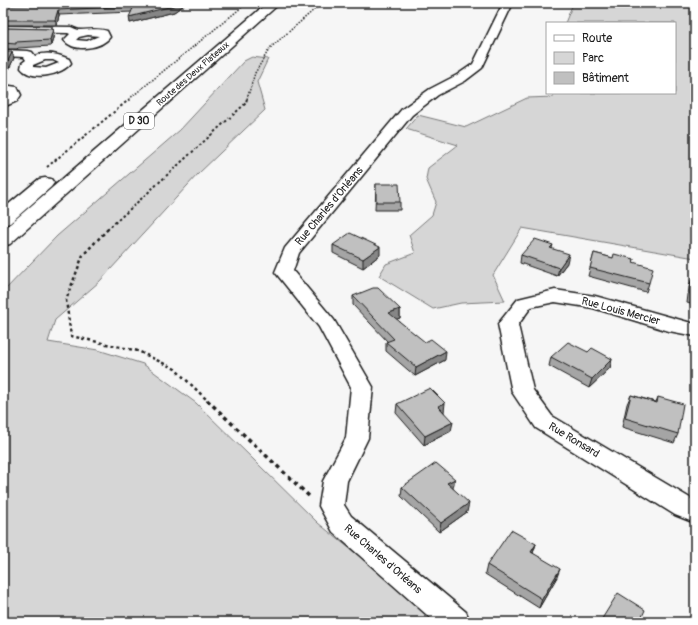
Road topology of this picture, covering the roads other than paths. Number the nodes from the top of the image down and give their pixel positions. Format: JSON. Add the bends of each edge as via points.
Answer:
{"nodes":[{"id":1,"x":258,"y":3,"type":"edge"},
{"id":2,"x":274,"y":3,"type":"edge"},
{"id":3,"x":508,"y":3,"type":"edge"},
{"id":4,"x":66,"y":4,"type":"edge"},
{"id":5,"x":45,"y":6,"type":"edge"},
{"id":6,"x":3,"y":29,"type":"edge"},
{"id":7,"x":76,"y":34,"type":"dead end"},
{"id":8,"x":3,"y":54,"type":"edge"},
{"id":9,"x":32,"y":60,"type":"dead end"},
{"id":10,"x":3,"y":89,"type":"edge"},
{"id":11,"x":3,"y":103,"type":"edge"},
{"id":12,"x":82,"y":152,"type":"dead end"},
{"id":13,"x":51,"y":171,"type":"road end"},
{"id":14,"x":3,"y":219,"type":"edge"},
{"id":15,"x":3,"y":240,"type":"edge"},
{"id":16,"x":508,"y":324,"type":"joint"},
{"id":17,"x":695,"y":330,"type":"edge"},
{"id":18,"x":695,"y":512,"type":"edge"},
{"id":19,"x":456,"y":622,"type":"edge"}],
"edges":[{"from":1,"to":12,"type":"main road","name":"Route des Deux Plateaux","number":"D 30"},
{"from":2,"to":15,"type":"main road","name":"Route des Deux Plateaux","number":"D 30"},
{"from":3,"to":19,"type":"street","name":"Rue Charles d'Orléans","via":[[478,66],[406,112],[291,252],[284,272],[327,324],[362,387],[357,438],[335,481],[331,506],[342,524]]},
{"from":4,"to":5,"type":"street"},
{"from":6,"to":7,"type":"street","via":[[71,30]]},
{"from":8,"to":9,"type":"street","via":[[28,54]]},
{"from":10,"to":11,"type":"street","via":[[12,90],[15,95]]},
{"from":13,"to":14,"type":"main road"},
{"from":16,"to":17,"type":"street","name":"Rue Louis Mercier","via":[[525,303],[555,296],[595,302]]},
{"from":16,"to":18,"type":"street","name":"Rue Ronsard","via":[[523,392],[544,422],[684,508]]}]}
